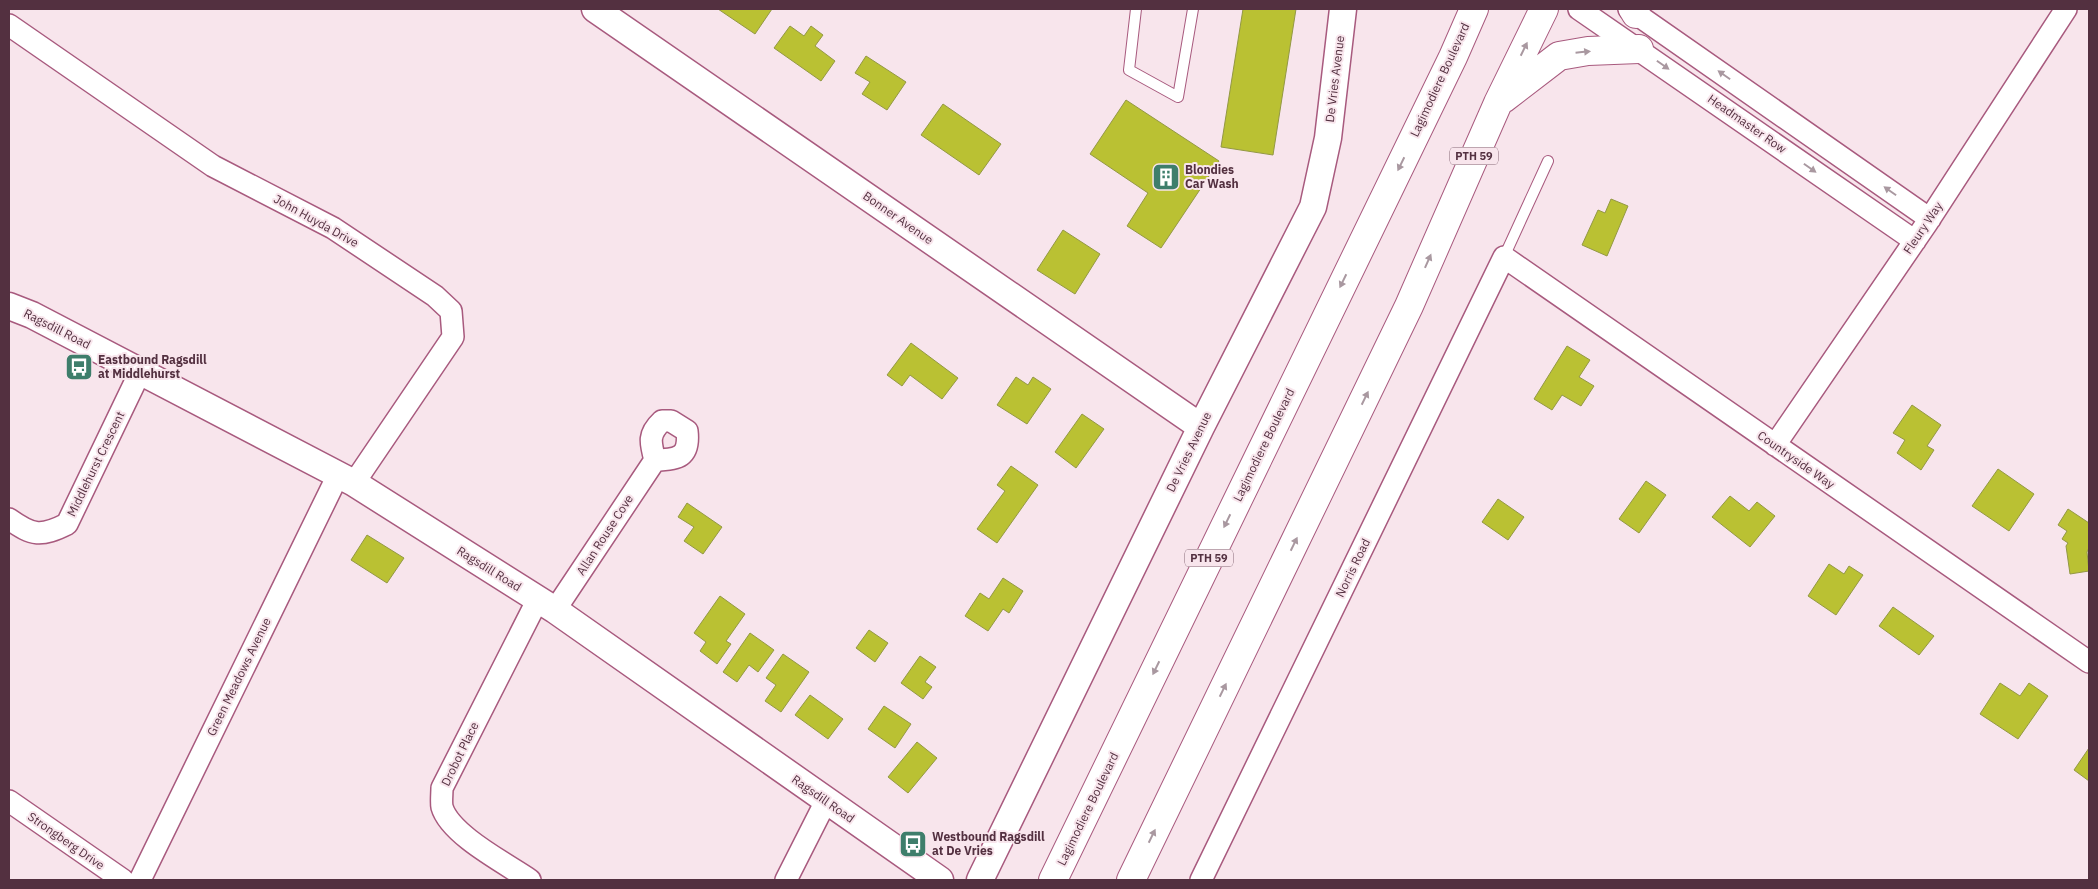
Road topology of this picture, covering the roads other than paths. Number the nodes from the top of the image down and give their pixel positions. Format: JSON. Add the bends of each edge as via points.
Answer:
{"nodes":[{"id":1,"x":595,"y":9,"type":"edge"},
{"id":2,"x":1136,"y":9,"type":"edge"},
{"id":3,"x":1193,"y":9,"type":"edge"},
{"id":4,"x":1343,"y":9,"type":"edge"},
{"id":5,"x":1460,"y":9,"type":"edge"},
{"id":6,"x":1474,"y":9,"type":"edge"},
{"id":7,"x":1544,"y":9,"type":"edge"},
{"id":8,"x":1579,"y":9,"type":"edge"},
{"id":9,"x":2066,"y":9,"type":"edge"},
{"id":10,"x":1633,"y":10,"type":"edge"},
{"id":11,"x":9,"y":25,"type":"edge"},
{"id":12,"x":1639,"y":49,"type":"junction"},
{"id":13,"x":1453,"y":57,"type":"junction"},
{"id":14,"x":1498,"y":103,"type":"junction"},
{"id":15,"x":1548,"y":161,"type":"dead end"},
{"id":16,"x":1930,"y":219,"type":"junction"},
{"id":17,"x":1914,"y":241,"type":"junction"},
{"id":18,"x":1504,"y":257,"type":"junction"},
{"id":19,"x":9,"y":306,"type":"edge"},
{"id":20,"x":140,"y":372,"type":"junction"},
{"id":21,"x":1201,"y":427,"type":"junction"},
{"id":22,"x":1775,"y":445,"type":"junction"},
{"id":23,"x":655,"y":460,"type":"dead end"},
{"id":24,"x":346,"y":479,"type":"junction"},
{"id":25,"x":9,"y":519,"type":"edge"},
{"id":26,"x":546,"y":605,"type":"junction"},
{"id":27,"x":2089,"y":662,"type":"edge"},
{"id":28,"x":9,"y":801,"type":"edge"},
{"id":29,"x":826,"y":801,"type":"junction"},
{"id":30,"x":123,"y":880,"type":"edge"},
{"id":31,"x":140,"y":880,"type":"edge"},
{"id":32,"x":530,"y":880,"type":"edge"},
{"id":33,"x":786,"y":880,"type":"edge"},
{"id":34,"x":940,"y":880,"type":"edge"},
{"id":35,"x":980,"y":880,"type":"edge"},
{"id":36,"x":1053,"y":880,"type":"edge"},
{"id":37,"x":1130,"y":880,"type":"edge"},
{"id":38,"x":1201,"y":880,"type":"edge"}],
"edges":[{"from":1,"to":21,"type":"street","name":"Bonner Avenue"},
{"from":2,"to":3,"type":"lane","via":[[1129,70],[1178,97]]},
{"from":4,"to":21,"type":"street","name":"De Vries Avenue","via":[[1328,138],[1313,207]]},
{"from":5,"to":13,"type":"main road"},
{"from":6,"to":13,"type":"main road","name":"Lagimodiere Boulevard","number":"PTH 59"},
{"from":14,"to":7,"type":"main road","number":"PTH 59","one_way":true},
{"from":8,"to":12,"type":"street","name":"Headmaster Row"},
{"from":9,"to":16,"type":"street","name":"Fleury Way"},
{"from":16,"to":10,"type":"street","one_way":true},
{"from":11,"to":24,"type":"street","name":"John Huyda Drive","via":[[213,166],[333,228],[435,296],[451,311],[452,337]]},
{"from":14,"to":12,"type":"main road","one_way":true,"via":[[1559,56]]},
{"from":12,"to":17,"type":"street","name":"Headmaster Row","one_way":true},
{"from":13,"to":36,"type":"main road","name":"Lagimodiere Boulevard","number":"PTH 59","one_way":true},
{"from":37,"to":14,"type":"main road","number":"PTH 59","one_way":true,"via":[[1409,306]]},
{"from":15,"to":18,"type":"lane"},
{"from":16,"to":17,"type":"street","name":"Fleury Way"},
{"from":17,"to":22,"type":"street","name":"Fleury Way"},
{"from":18,"to":22,"type":"street","name":"Countryside Way"},
{"from":18,"to":38,"type":"street","name":"Norris Road"},
{"from":19,"to":20,"type":"street","name":"Ragsdill Road"},
{"from":20,"to":24,"type":"street","name":"Ragsdill Road"},
{"from":20,"to":25,"type":"street","name":"Middlehurst Crescent","via":[[67,524],[47,534],[25,530]]},
{"from":21,"to":35,"type":"street","name":"De Vries Avenue"},
{"from":22,"to":27,"type":"street","name":"Countryside Way"},
{"from":23,"to":26,"type":"street","name":"Allan Rouse Cove"},
{"from":24,"to":26,"type":"street","name":"Ragsdill Road"},
{"from":24,"to":31,"type":"street","name":"Green Meadows Avenue"},
{"from":26,"to":29,"type":"street","name":"Ragsdill Road"},
{"from":26,"to":32,"type":"street","name":"Drobot Place","via":[[442,788],[442,807],[450,822]]},
{"from":28,"to":30,"type":"street","name":"Strongberg Drive"},
{"from":29,"to":33,"type":"street"},
{"from":29,"to":34,"type":"street","name":"Ragsdill Road"}]}
